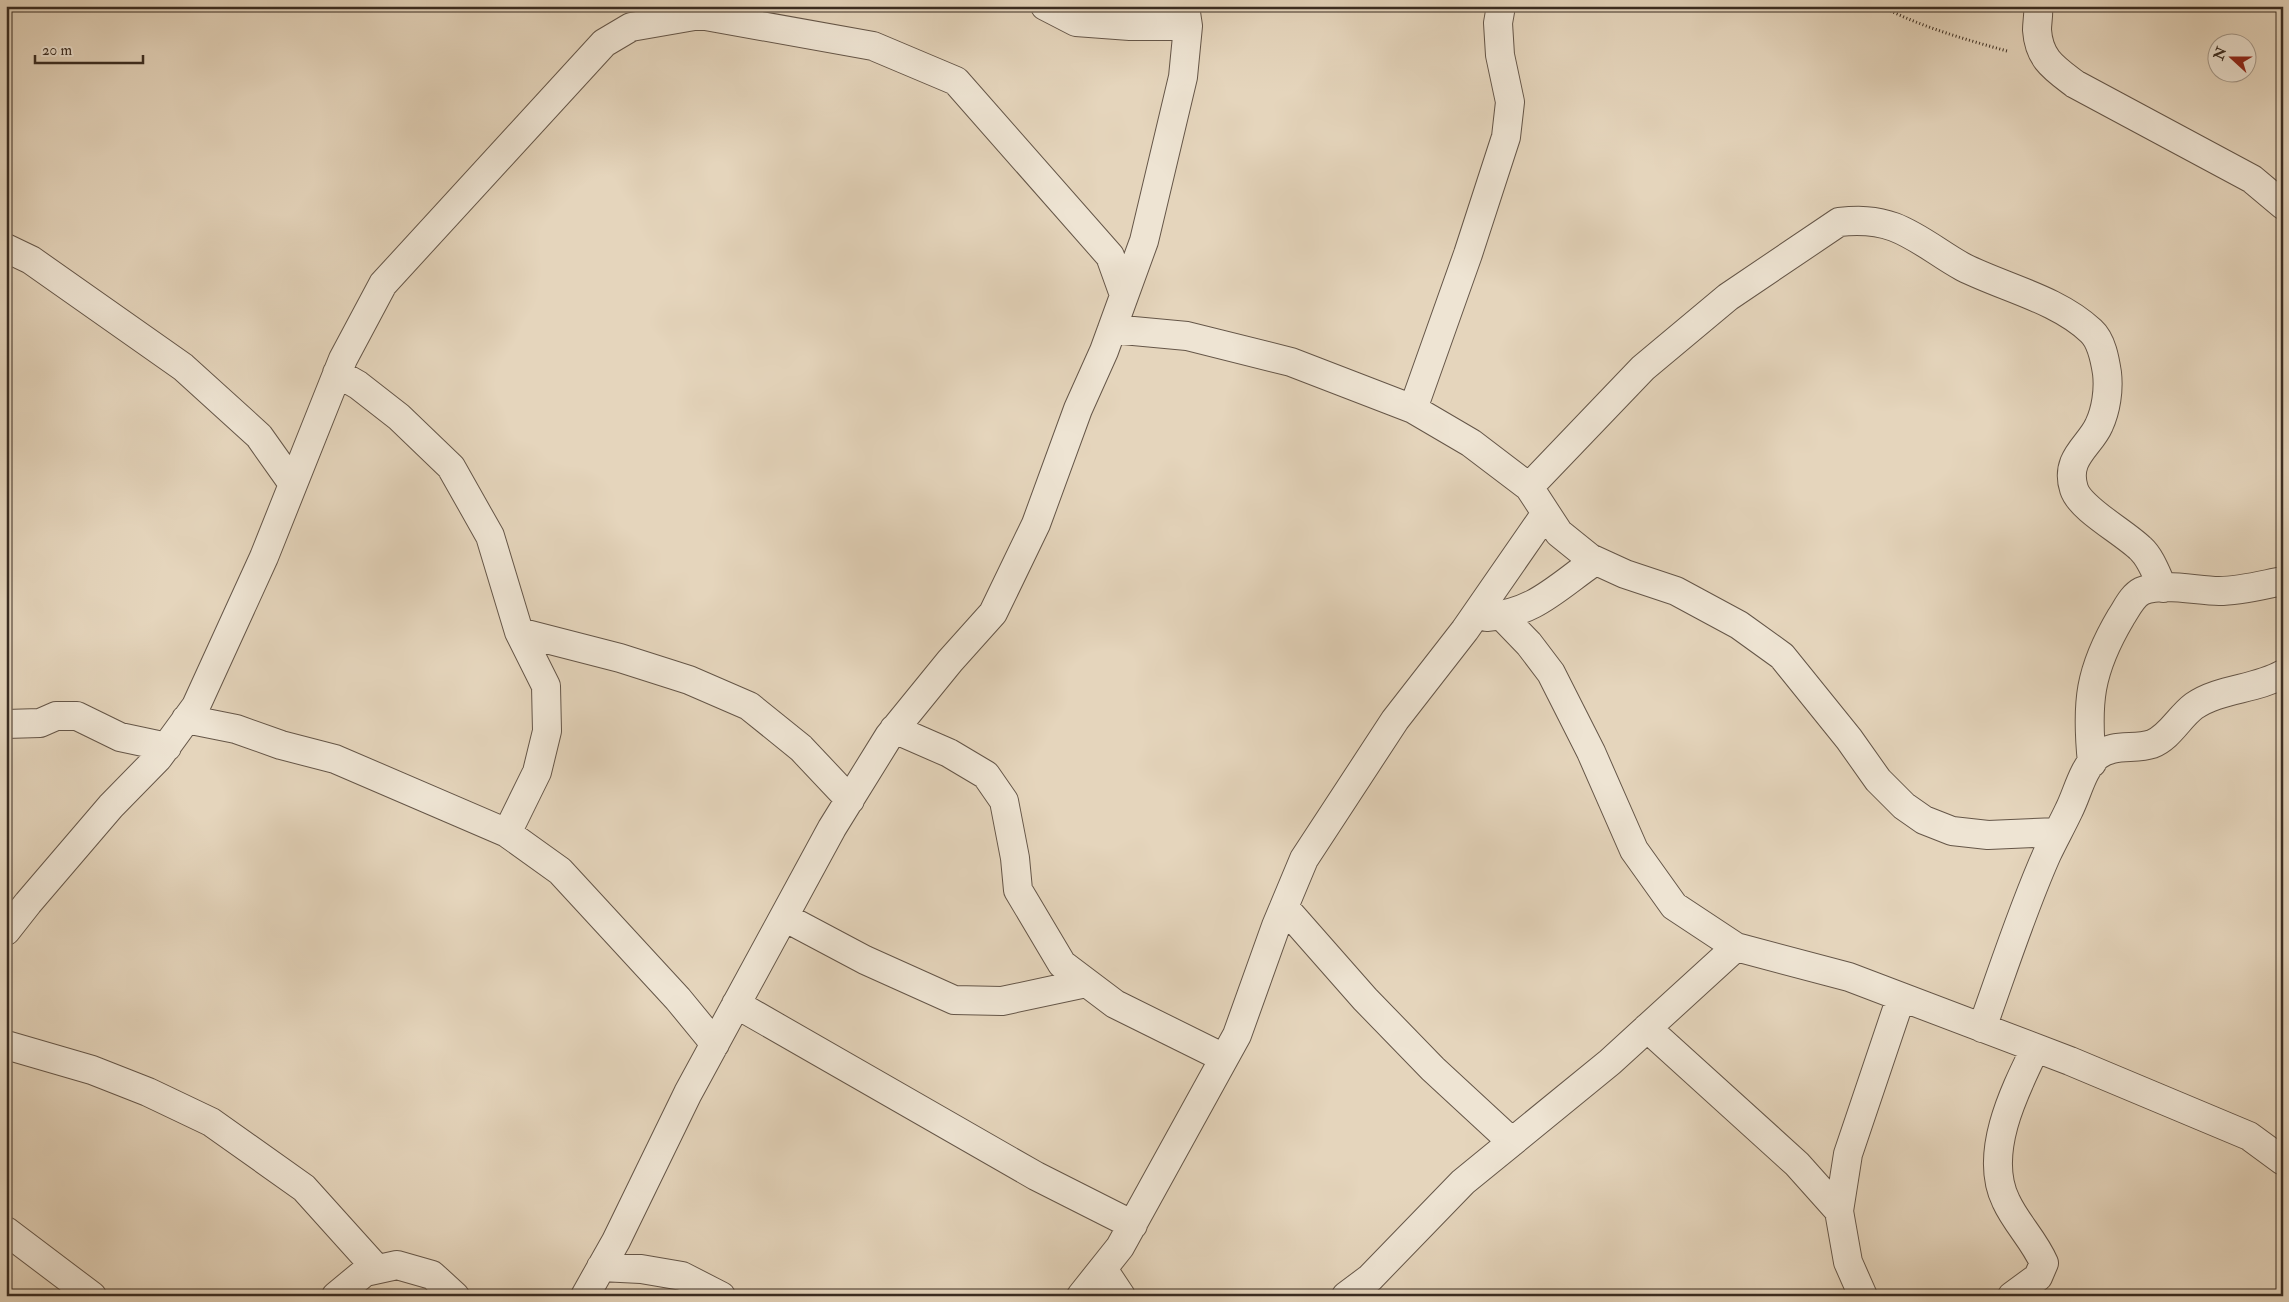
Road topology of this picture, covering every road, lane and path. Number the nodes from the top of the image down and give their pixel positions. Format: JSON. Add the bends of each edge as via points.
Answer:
{"nodes":[{"id":1,"x":1045,"y":6,"type":"edge"},
{"id":2,"x":1500,"y":6,"type":"edge"},
{"id":3,"x":1881,"y":6,"type":"edge"},
{"id":4,"x":2039,"y":7,"type":"edge"},
{"id":5,"x":690,"y":11,"type":"edge"},
{"id":6,"x":1186,"y":16,"type":"edge"},
{"id":7,"x":2040,"y":51,"type":"junction"},
{"id":8,"x":2283,"y":205,"type":"edge"},
{"id":9,"x":6,"y":248,"type":"edge"},
{"id":10,"x":1124,"y":295,"type":"junction"},
{"id":11,"x":1112,"y":329,"type":"junction"},
{"id":12,"x":338,"y":373,"type":"junction"},
{"id":13,"x":1413,"y":409,"type":"junction"},
{"id":14,"x":293,"y":484,"type":"junction"},
{"id":15,"x":1529,"y":487,"type":"junction"},
{"id":16,"x":1546,"y":513,"type":"junction"},
{"id":17,"x":1595,"y":561,"type":"junction"},
{"id":18,"x":2283,"y":581,"type":"edge"},
{"id":19,"x":2163,"y":588,"type":"junction"},
{"id":20,"x":1502,"y":616,"type":"junction"},
{"id":21,"x":1473,"y":618,"type":"junction"},
{"id":22,"x":519,"y":632,"type":"junction"},
{"id":23,"x":2283,"y":674,"type":"edge"},
{"id":24,"x":186,"y":719,"type":"junction"},
{"id":25,"x":6,"y":724,"type":"edge"},
{"id":26,"x":894,"y":729,"type":"junction"},
{"id":27,"x":167,"y":747,"type":"junction"},
{"id":28,"x":2092,"y":764,"type":"junction"},
{"id":29,"x":850,"y":800,"type":"junction"},
{"id":30,"x":2058,"y":832,"type":"junction"},
{"id":31,"x":507,"y":833,"type":"junction"},
{"id":32,"x":1284,"y":908,"type":"junction"},
{"id":33,"x":784,"y":916,"type":"junction"},
{"id":34,"x":6,"y":931,"type":"edge"},
{"id":35,"x":1736,"y":947,"type":"junction"},
{"id":36,"x":1086,"y":983,"type":"junction"},
{"id":37,"x":1901,"y":997,"type":"junction"},
{"id":38,"x":736,"y":1004,"type":"junction"},
{"id":39,"x":1647,"y":1028,"type":"junction"},
{"id":40,"x":1982,"y":1028,"type":"junction"},
{"id":41,"x":715,"y":1044,"type":"junction"},
{"id":42,"x":6,"y":1045,"type":"edge"},
{"id":43,"x":2035,"y":1049,"type":"junction"},
{"id":44,"x":1224,"y":1058,"type":"junction"},
{"id":45,"x":1512,"y":1142,"type":"junction"},
{"id":46,"x":2283,"y":1161,"type":"edge"},
{"id":47,"x":1838,"y":1211,"type":"junction"},
{"id":48,"x":1133,"y":1225,"type":"junction"},
{"id":49,"x":6,"y":1231,"type":"edge"},
{"id":50,"x":601,"y":1267,"type":"junction"},
{"id":51,"x":377,"y":1269,"type":"junction"},
{"id":52,"x":1103,"y":1269,"type":"junction"},
{"id":53,"x":92,"y":1296,"type":"edge"},
{"id":54,"x":336,"y":1296,"type":"edge"},
{"id":55,"x":455,"y":1296,"type":"edge"},
{"id":56,"x":585,"y":1296,"type":"edge"},
{"id":57,"x":721,"y":1296,"type":"edge"},
{"id":58,"x":1081,"y":1296,"type":"edge"},
{"id":59,"x":1121,"y":1296,"type":"edge"},
{"id":60,"x":1346,"y":1296,"type":"edge"},
{"id":61,"x":1863,"y":1296,"type":"edge"},
{"id":62,"x":2012,"y":1296,"type":"edge"}],
"edges":[{"from":1,"to":6,"type":"street","via":[[1076,22],[1102,25]]},
{"from":2,"to":13,"type":"street","via":[[1500,55],[1510,102],[1506,137]]},
{"from":3,"to":7,"type":"path","via":[[1904,18],[2010,52]]},
{"from":4,"to":7,"type":"street","via":[[2037,30]]},
{"from":5,"to":10,"type":"street","via":[[873,46],[956,81],[1110,256]]},
{"from":5,"to":12,"type":"street","via":[[632,27],[604,43],[383,284]]},
{"from":6,"to":10,"type":"street","via":[[1182,77],[1163,167],[1144,241]]},
{"from":7,"to":8,"type":"street","via":[[2052,66],[2075,84],[2252,179]]},
{"from":9,"to":14,"type":"street","via":[[31,260],[183,367],[258,436]]},
{"from":10,"to":11,"type":"street"},
{"from":11,"to":13,"type":"street","via":[[1187,336],[1291,362]]},
{"from":11,"to":26,"type":"street","via":[[1078,409],[1036,524],[993,613]]},
{"from":12,"to":14,"type":"street"},
{"from":12,"to":22,"type":"street","via":[[399,417],[451,467],[490,536]]},
{"from":13,"to":15,"type":"street","via":[[1471,443]]},
{"from":14,"to":24,"type":"street","via":[[264,557],[196,706]]},
{"from":15,"to":16,"type":"street"},
{"from":15,"to":19,"type":"street","via":[[1643,368],[1728,297],[1839,222],[1873,221],[1918,237],[1962,266],[2068,313],[2093,333],[2103,352],[2107,400],[2099,426],[2078,452],[2072,478],[2074,489],[2088,508],[2143,550]]},
{"from":16,"to":17,"type":"street","via":[[1560,533]]},
{"from":16,"to":21,"type":"street"},
{"from":17,"to":20,"type":"street","via":[[1542,600],[1522,611]]},
{"from":17,"to":30,"type":"street","via":[[1676,591],[1739,625],[1782,656],[1878,780],[1904,806],[1924,820],[1952,831],[1988,835]]},
{"from":18,"to":19,"type":"street","via":[[2219,591]]},
{"from":19,"to":28,"type":"street","via":[[2143,591],[2132,598],[2100,657],[2090,694]]},
{"from":20,"to":21,"type":"street"},
{"from":20,"to":35,"type":"street","via":[[1551,673],[1634,850],[1674,906]]},
{"from":21,"to":32,"type":"street","via":[[1395,720],[1347,790],[1304,860]]},
{"from":22,"to":29,"type":"street","via":[[690,680],[749,706],[801,748]]},
{"from":22,"to":31,"type":"street","via":[[546,686],[547,731],[537,772]]},
{"from":23,"to":28,"type":"street","via":[[2194,706],[2154,744],[2116,747],[2098,756]]},
{"from":24,"to":27,"type":"street"},
{"from":24,"to":31,"type":"street","via":[[236,729],[334,759]]},
{"from":25,"to":27,"type":"street","via":[[40,723],[56,716],[76,716],[120,737]]},
{"from":26,"to":29,"type":"street"},
{"from":26,"to":36,"type":"street","via":[[949,753],[986,775],[1004,801],[1018,890],[1062,964]]},
{"from":27,"to":34,"type":"street","via":[[110,806]]},
{"from":28,"to":30,"type":"street"},
{"from":29,"to":33,"type":"street"},
{"from":30,"to":40,"type":"street"},
{"from":31,"to":41,"type":"street","via":[[560,871]]},
{"from":32,"to":44,"type":"street","via":[[1237,1035]]},
{"from":32,"to":45,"type":"street","via":[[1433,1069]]},
{"from":33,"to":36,"type":"street","via":[[865,960],[954,1000],[1002,1001]]},
{"from":33,"to":38,"type":"street"},
{"from":35,"to":37,"type":"street","via":[[1849,977]]},
{"from":35,"to":39,"type":"street"},
{"from":36,"to":44,"type":"street","via":[[1115,1004]]},
{"from":37,"to":40,"type":"street"},
{"from":37,"to":47,"type":"street","via":[[1848,1154]]},
{"from":38,"to":41,"type":"street"},
{"from":38,"to":48,"type":"street","via":[[1036,1176]]},
{"from":39,"to":45,"type":"street"},
{"from":39,"to":47,"type":"street","via":[[1796,1164]]},
{"from":40,"to":43,"type":"street"},
{"from":41,"to":50,"type":"street"},
{"from":42,"to":51,"type":"street","via":[[92,1070],[212,1122],[304,1188]]},
{"from":43,"to":46,"type":"street","via":[[2248,1136]]},
{"from":43,"to":62,"type":"street","via":[[2013,1095],[1996,1162],[2005,1201],[2044,1263],[2038,1277]]},
{"from":44,"to":48,"type":"street"},
{"from":45,"to":60,"type":"street","via":[[1463,1182],[1370,1278]]},
{"from":47,"to":61,"type":"street","via":[[1848,1262]]},
{"from":48,"to":52,"type":"street"},
{"from":49,"to":53,"type":"street"},
{"from":50,"to":56,"type":"street"},
{"from":50,"to":57,"type":"street","via":[[682,1276]]},
{"from":51,"to":54,"type":"street","via":[[365,1272]]},
{"from":51,"to":55,"type":"street","via":[[397,1265],[432,1275]]},
{"from":52,"to":58,"type":"street"},
{"from":52,"to":59,"type":"street"}]}
